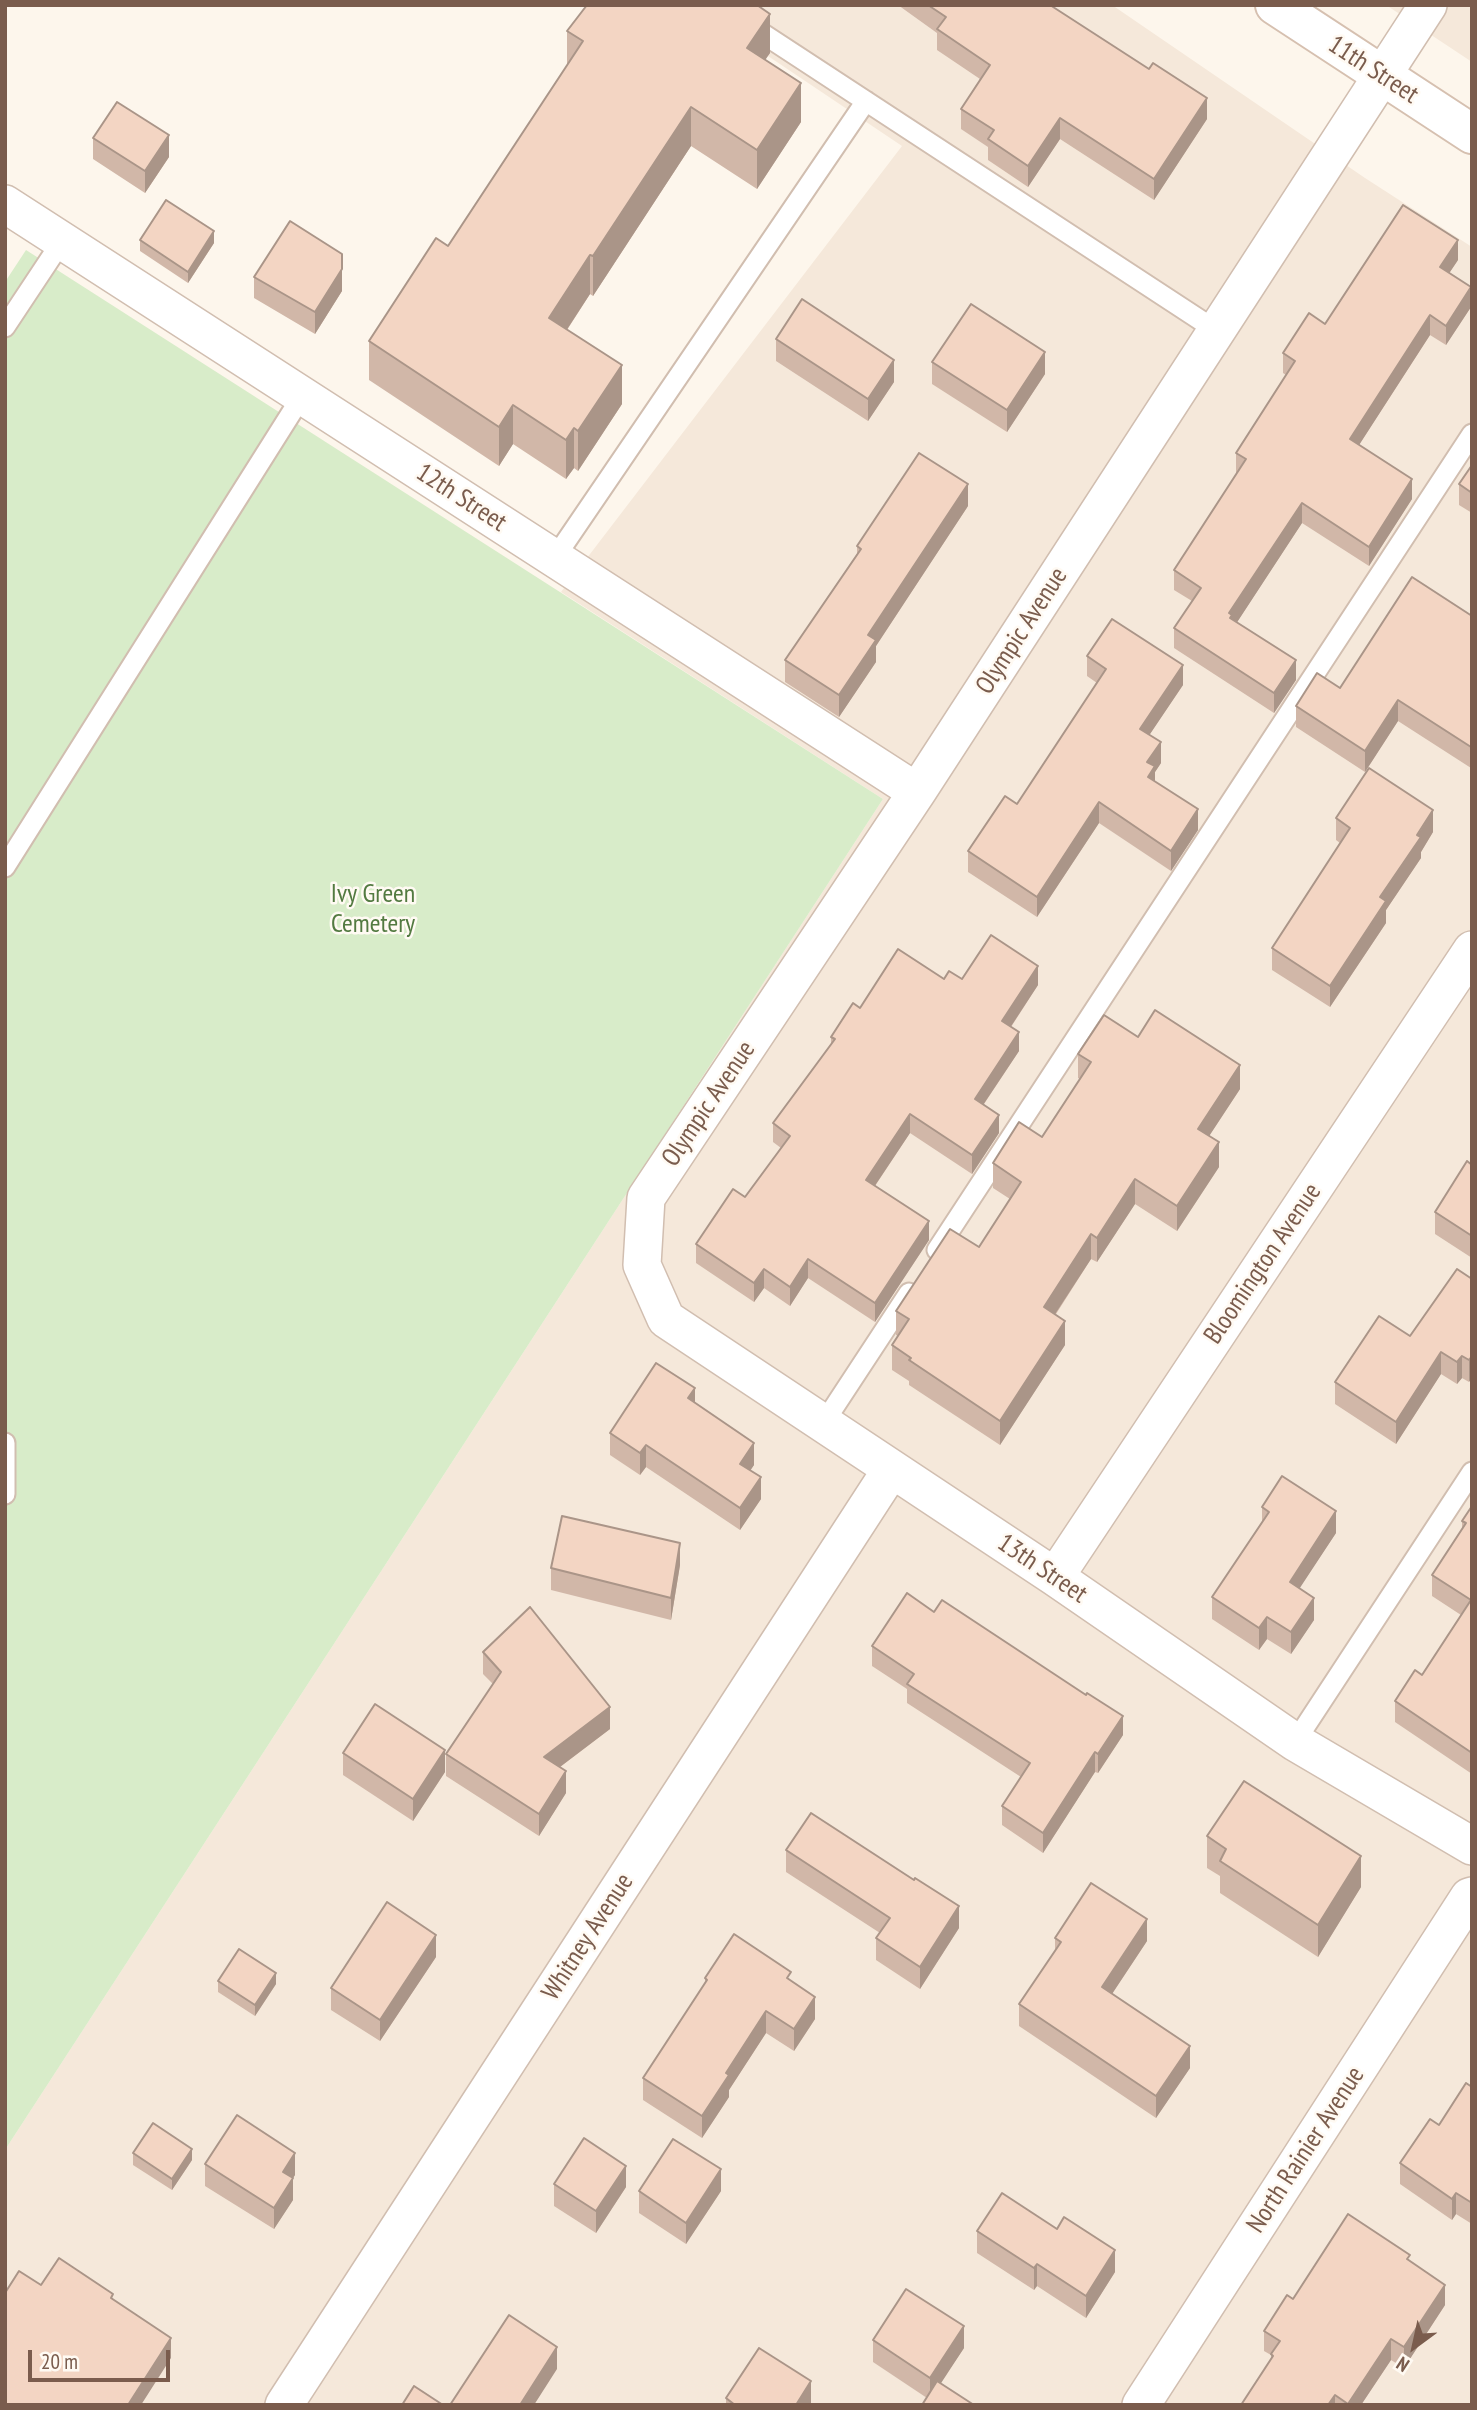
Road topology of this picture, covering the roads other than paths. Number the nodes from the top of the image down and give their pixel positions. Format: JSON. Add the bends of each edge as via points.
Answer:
{"nodes":[{"id":1,"x":719,"y":5,"type":"edge"},
{"id":2,"x":1275,"y":5,"type":"edge"},
{"id":3,"x":1428,"y":5,"type":"edge"},
{"id":4,"x":1383,"y":77,"type":"junction"},
{"id":5,"x":866,"y":101,"type":"junction"},
{"id":6,"x":1472,"y":134,"type":"edge"},
{"id":7,"x":5,"y":204,"type":"edge"},
{"id":8,"x":62,"y":241,"type":"junction"},
{"id":9,"x":5,"y":327,"type":"edge"},
{"id":10,"x":1217,"y":331,"type":"junction"},
{"id":11,"x":302,"y":396,"type":"junction"},
{"id":12,"x":1472,"y":434,"type":"edge"},
{"id":13,"x":554,"y":559,"type":"junction"},
{"id":14,"x":917,"y":792,"type":"junction"},
{"id":15,"x":5,"y":867,"type":"edge"},
{"id":16,"x":1472,"y":950,"type":"edge"},
{"id":17,"x":642,"y":1265,"type":"joint"},
{"id":18,"x":823,"y":1424,"type":"junction"},
{"id":19,"x":5,"y":1443,"type":"edge"},
{"id":20,"x":891,"y":1470,"type":"junction"},
{"id":21,"x":1472,"y":1472,"type":"edge"},
{"id":22,"x":5,"y":1494,"type":"edge"},
{"id":23,"x":1055,"y":1577,"type":"junction"},
{"id":24,"x":1295,"y":1742,"type":"junction"},
{"id":25,"x":1472,"y":1846,"type":"edge"},
{"id":26,"x":1472,"y":1896,"type":"edge"},
{"id":27,"x":284,"y":2405,"type":"edge"},
{"id":28,"x":1141,"y":2405,"type":"edge"}],
"edges":[{"from":1,"to":5,"type":"lane"},
{"from":2,"to":4,"type":"main road","name":"11th Street"},
{"from":3,"to":4,"type":"street","name":"Olympic Avenue"},
{"from":4,"to":6,"type":"main road","name":"11th Street"},
{"from":4,"to":10,"type":"street","name":"Olympic Avenue"},
{"from":5,"to":10,"type":"lane"},
{"from":5,"to":13,"type":"lane"},
{"from":7,"to":8,"type":"street","name":"12th Street"},
{"from":8,"to":9,"type":"lane"},
{"from":8,"to":11,"type":"street","name":"12th Street"},
{"from":10,"to":14,"type":"street","name":"Olympic Avenue"},
{"from":11,"to":13,"type":"street","name":"12th Street"},
{"from":11,"to":15,"type":"lane"},
{"from":12,"to":18,"type":"lane"},
{"from":13,"to":14,"type":"street","name":"12th Street"},
{"from":14,"to":17,"type":"street","name":"Olympic Avenue","via":[[646,1198]]},
{"from":16,"to":23,"type":"street","name":"Bloomington Avenue"},
{"from":17,"to":18,"type":"street","name":"13th Street","via":[[666,1319]]},
{"from":18,"to":20,"type":"street","name":"13th Street"},
{"from":19,"to":22,"type":"lane"},
{"from":20,"to":23,"type":"street","name":"13th Street"},
{"from":20,"to":27,"type":"street","name":"Whitney Avenue"},
{"from":21,"to":24,"type":"lane"},
{"from":23,"to":24,"type":"street","name":"13th Street"},
{"from":24,"to":25,"type":"street","name":"13th Street"},
{"from":26,"to":28,"type":"street","name":"North Rainier Avenue"}]}
